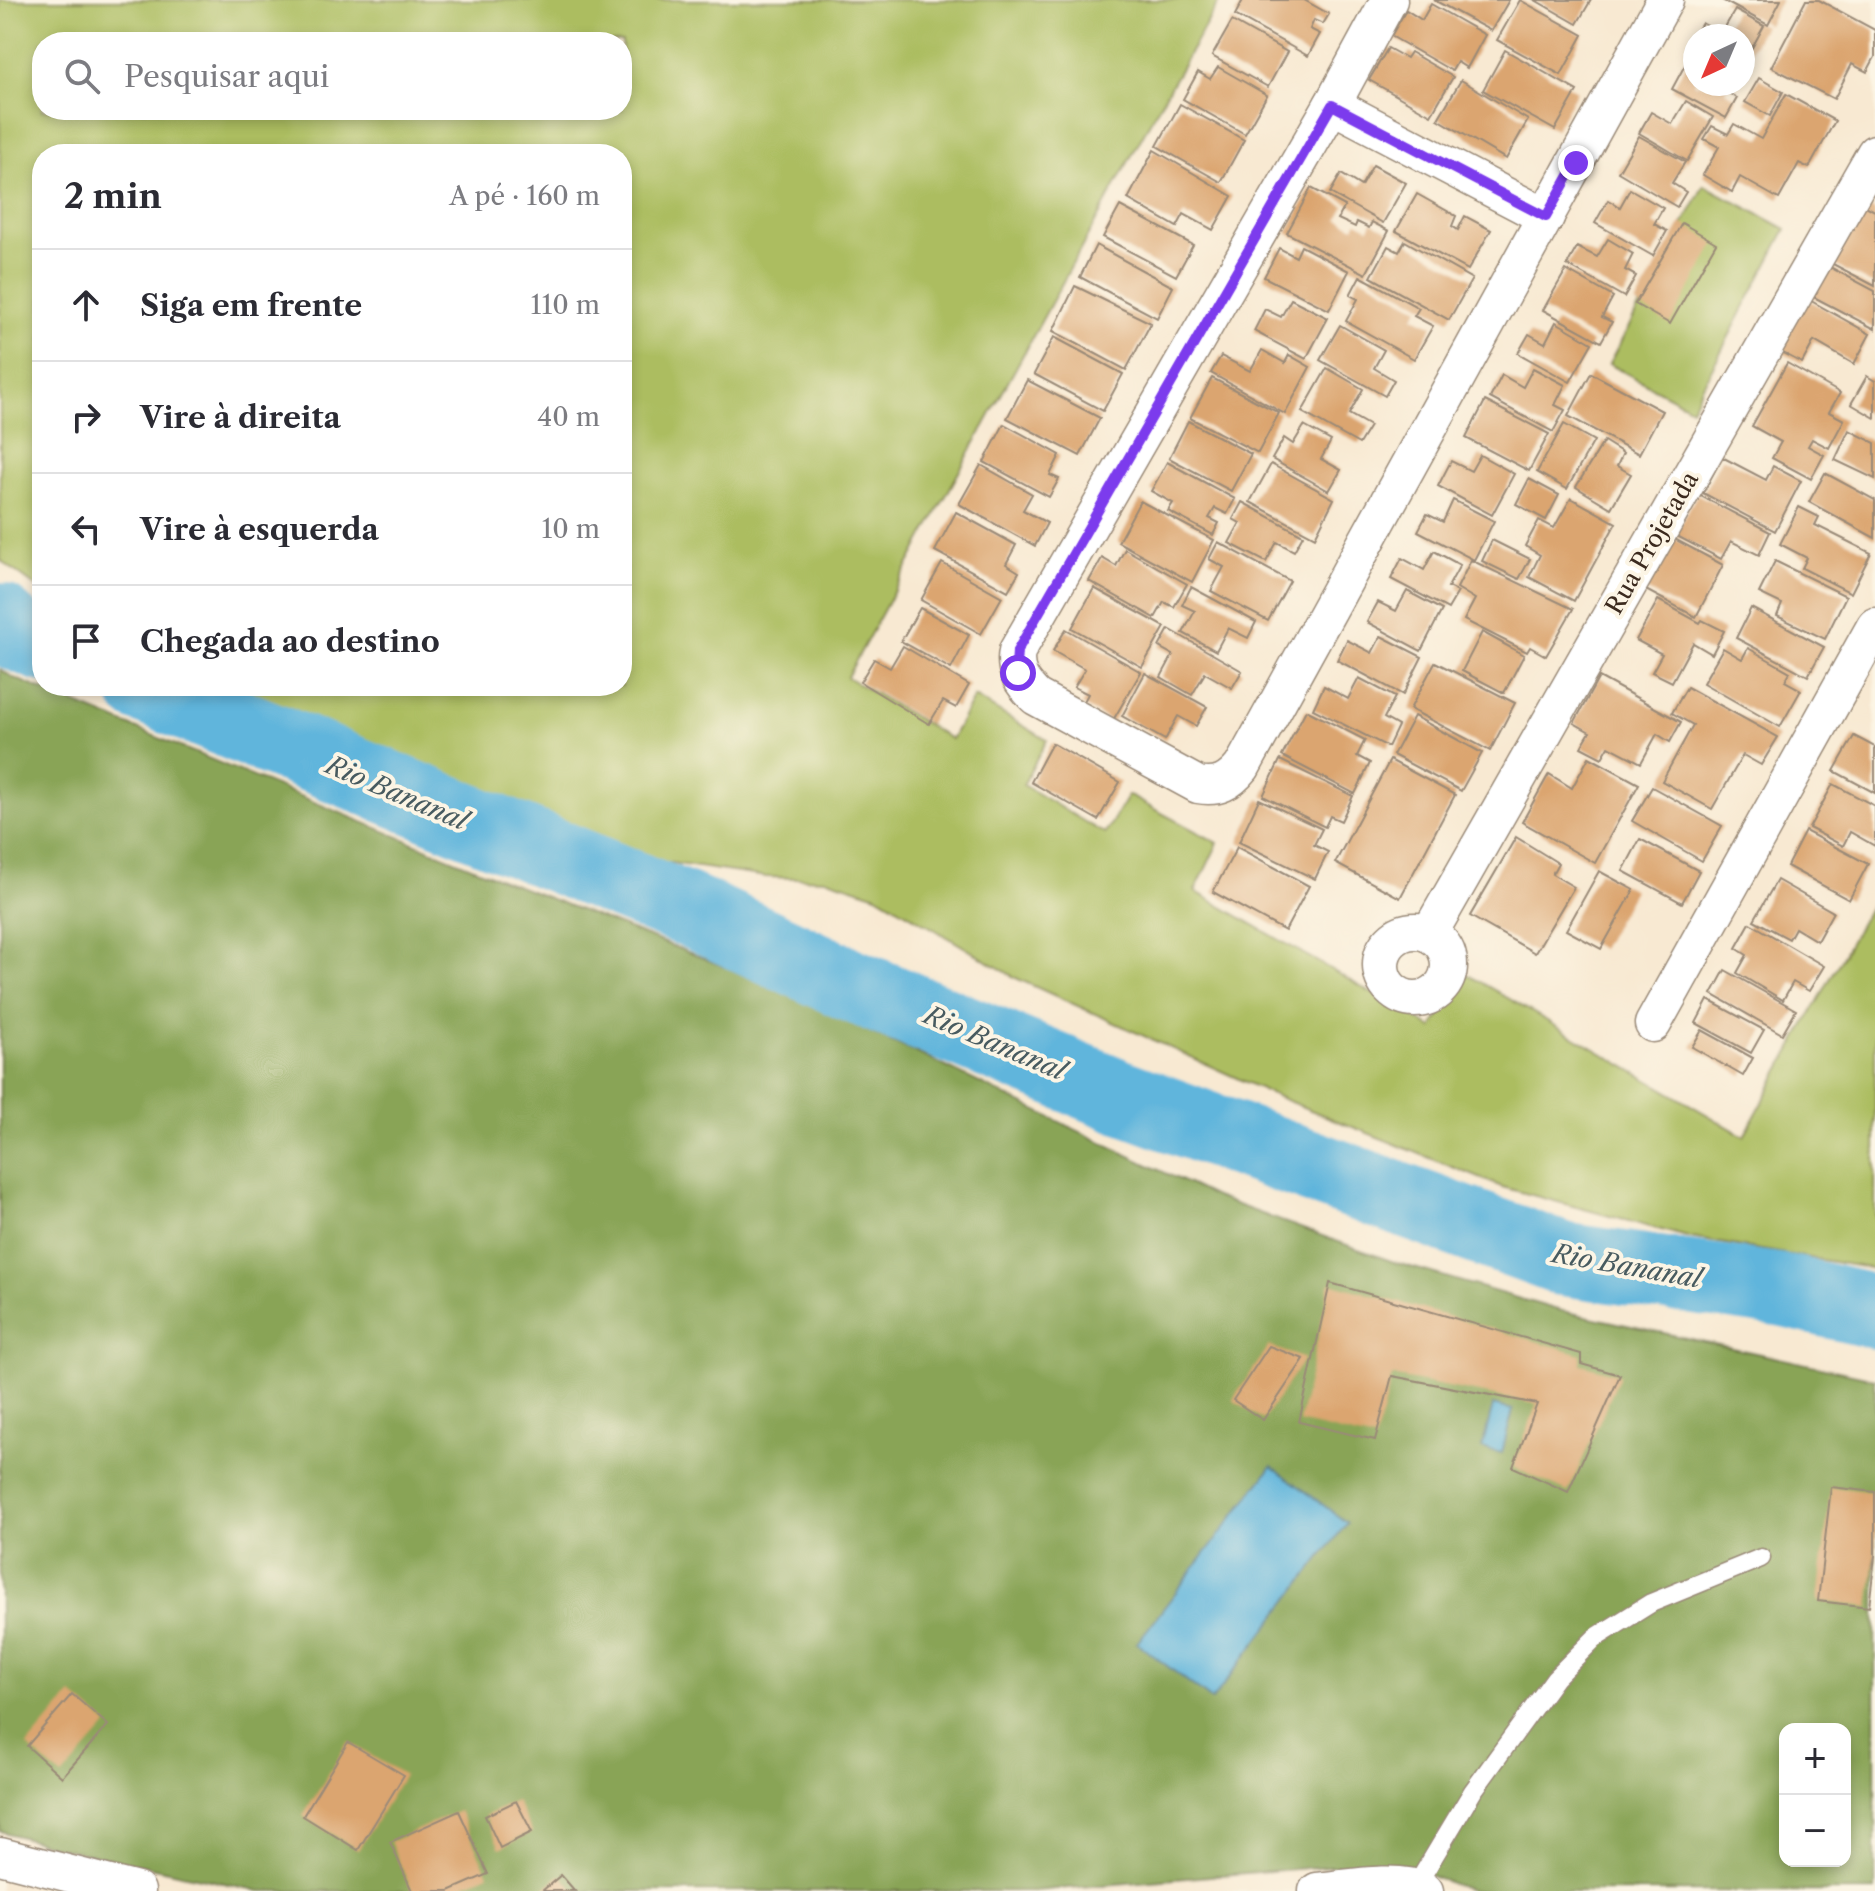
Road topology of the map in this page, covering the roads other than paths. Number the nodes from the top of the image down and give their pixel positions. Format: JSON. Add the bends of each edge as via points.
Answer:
{"nodes":[{"id":1,"x":1389,"y":0,"type":"edge"},
{"id":2,"x":1665,"y":0,"type":"edge"},
{"id":3,"x":1332,"y":105,"type":"junction"},
{"id":4,"x":1875,"y":153,"type":"edge"},
{"id":5,"x":1546,"y":217,"type":"junction"},
{"id":6,"x":1875,"y":626,"type":"edge"},
{"id":7,"x":1429,"y":934,"type":"dead end"},
{"id":8,"x":1653,"y":1024,"type":"dead end"},
{"id":9,"x":1761,"y":1558,"type":"dead end"},
{"id":10,"x":0,"y":1856,"type":"edge"},
{"id":11,"x":1421,"y":1889,"type":"edge"},
{"id":12,"x":137,"y":1891,"type":"edge"},
{"id":13,"x":1317,"y":1891,"type":"edge"}],
"edges":[{"from":1,"to":3,"type":"street"},
{"from":2,"to":5,"type":"street"},
{"from":3,"to":5,"type":"street"},
{"from":3,"to":5,"type":"street","via":[[1017,651],[1022,682],[1036,697],[1198,785],[1219,786],[1242,767]]},
{"from":4,"to":7,"type":"street","name":"Rua Projetada"},
{"from":6,"to":8,"type":"street"},
{"from":9,"to":11,"type":"lane","via":[[1651,1603],[1595,1638],[1555,1678],[1473,1791]]},
{"from":10,"to":12,"type":"street"},
{"from":11,"to":13,"type":"street","via":[[1367,1886]]}]}
